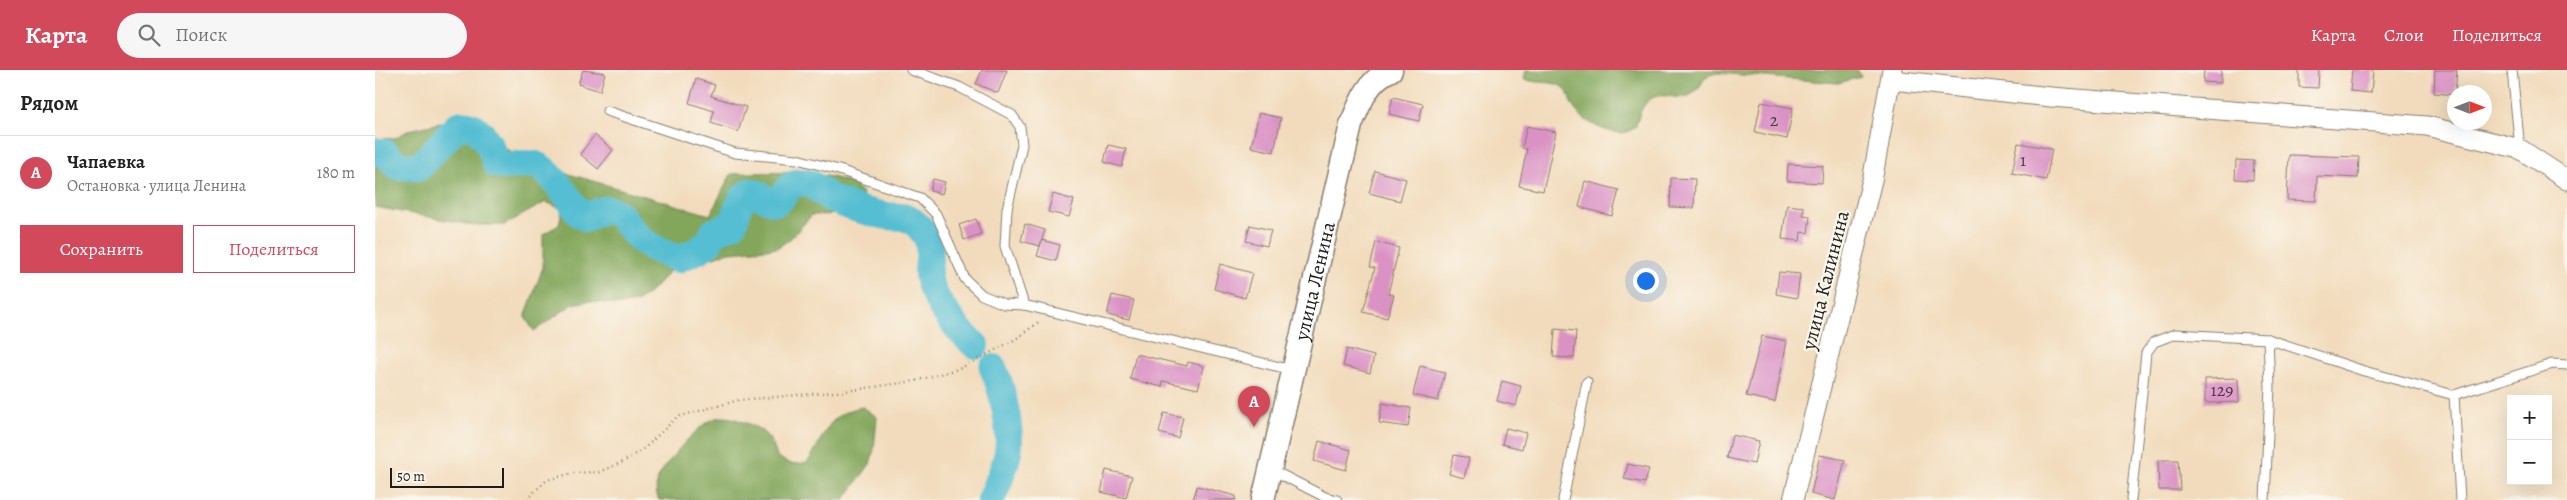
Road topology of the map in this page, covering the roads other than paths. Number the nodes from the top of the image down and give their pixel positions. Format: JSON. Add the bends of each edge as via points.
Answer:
{"nodes":[{"id":1,"x":911,"y":70,"type":"edge"},
{"id":2,"x":2512,"y":70,"type":"edge"},
{"id":3,"x":1388,"y":71,"type":"edge"},
{"id":4,"x":1892,"y":75,"type":"edge"},
{"id":5,"x":607,"y":111,"type":"dead end"},
{"id":6,"x":2520,"y":149,"type":"junction"},
{"id":7,"x":2567,"y":180,"type":"edge"},
{"id":8,"x":1024,"y":305,"type":"junction"},
{"id":9,"x":2268,"y":339,"type":"junction"},
{"id":10,"x":2567,"y":365,"type":"edge"},
{"id":11,"x":1292,"y":370,"type":"junction"},
{"id":12,"x":1587,"y":382,"type":"dead end"},
{"id":13,"x":2454,"y":394,"type":"junction"},
{"id":14,"x":1270,"y":469,"type":"junction"},
{"id":15,"x":1263,"y":500,"type":"edge"},
{"id":16,"x":1337,"y":500,"type":"edge"},
{"id":17,"x":1563,"y":500,"type":"edge"},
{"id":18,"x":1793,"y":500,"type":"edge"},
{"id":19,"x":2131,"y":500,"type":"edge"},
{"id":20,"x":2265,"y":500,"type":"edge"},
{"id":21,"x":2460,"y":500,"type":"edge"}],
"edges":[{"from":1,"to":8,"type":"lane","via":[[968,92],[1012,115],[1020,127],[1021,145],[1007,209],[1005,246]]},
{"from":2,"to":6,"type":"lane"},
{"from":3,"to":11,"type":"street","name":"улица Ленина","via":[[1373,82],[1351,125]]},
{"from":4,"to":6,"type":"street","via":[[2051,97],[2427,126]]},
{"from":4,"to":18,"type":"street","name":"улица Калинина","via":[[1873,176]]},
{"from":5,"to":8,"type":"lane","via":[[735,153],[797,159],[919,198],[936,214],[965,278],[982,295],[1003,304]]},
{"from":6,"to":7,"type":"street"},
{"from":8,"to":11,"type":"lane"},
{"from":9,"to":13,"type":"lane","via":[[2364,370]]},
{"from":9,"to":19,"type":"lane","via":[[2175,334],[2154,342],[2146,353]]},
{"from":9,"to":20,"type":"lane","via":[[2270,388]]},
{"from":10,"to":13,"type":"lane","via":[[2552,364]]},
{"from":11,"to":14,"type":"street","name":"улица Ленина"},
{"from":12,"to":17,"type":"lane"},
{"from":13,"to":21,"type":"lane"},
{"from":14,"to":15,"type":"street","name":"улица Ленина"},
{"from":14,"to":16,"type":"lane"}]}
